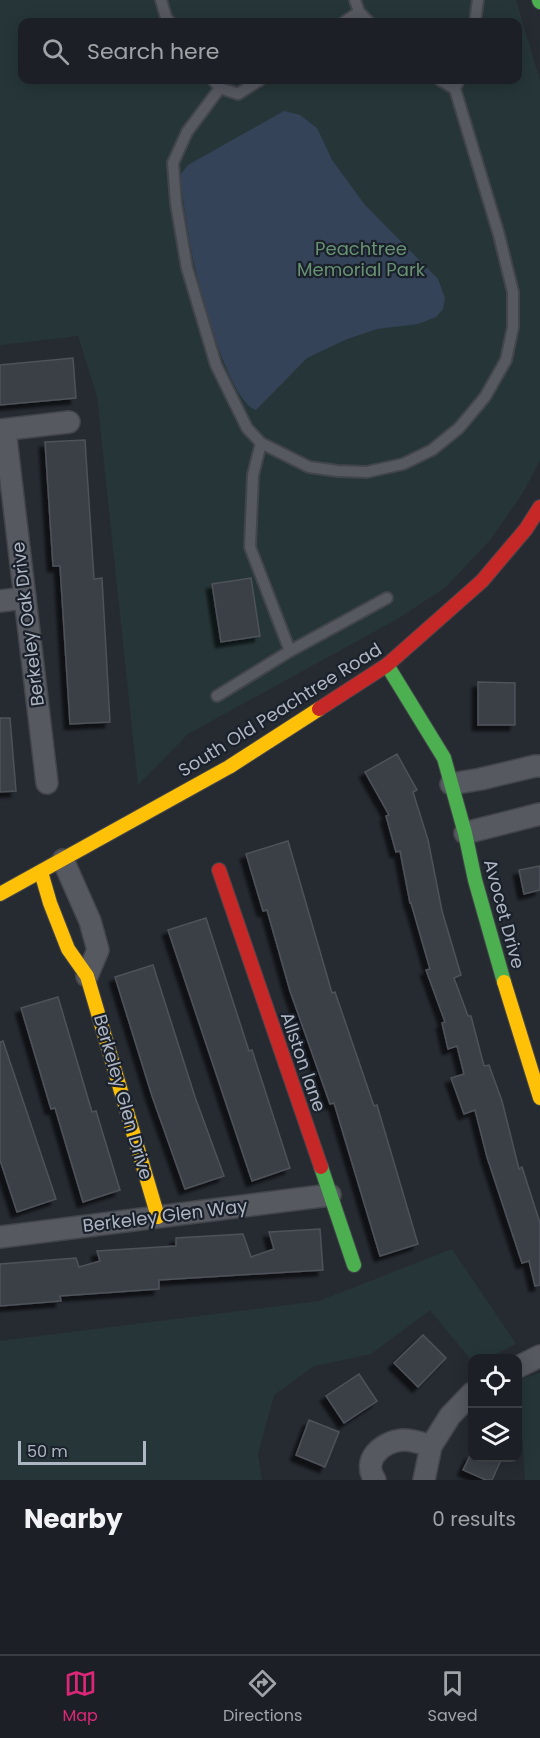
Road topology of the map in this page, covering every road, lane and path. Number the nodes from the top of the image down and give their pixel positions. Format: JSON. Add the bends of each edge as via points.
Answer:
{"nodes":[{"id":1,"x":160,"y":0,"type":"edge"},
{"id":2,"x":355,"y":0,"type":"edge"},
{"id":3,"x":478,"y":0,"type":"edge"},
{"id":4,"x":359,"y":12,"type":"junction"},
{"id":5,"x":167,"y":18,"type":"edge"},
{"id":6,"x":350,"y":18,"type":"edge"},
{"id":7,"x":365,"y":18,"type":"edge"},
{"id":8,"x":476,"y":18,"type":"edge"},
{"id":9,"x":217,"y":84,"type":"edge"},
{"id":10,"x":254,"y":84,"type":"edge"},
{"id":11,"x":457,"y":84,"type":"edge"},
{"id":12,"x":69,"y":422,"type":"dead end"},
{"id":13,"x":2,"y":430,"type":"edge"},
{"id":14,"x":261,"y":443,"type":"junction"},
{"id":15,"x":540,"y":507,"type":"edge"},
{"id":16,"x":25,"y":598,"type":"junction"},
{"id":17,"x":387,"y":598,"type":"dead end"},
{"id":18,"x":0,"y":601,"type":"edge"},
{"id":19,"x":290,"y":651,"type":"junction"},
{"id":20,"x":387,"y":665,"type":"junction"},
{"id":21,"x":217,"y":696,"type":"dead end"},
{"id":22,"x":540,"y":766,"type":"edge"},
{"id":23,"x":47,"y":783,"type":"dead end"},
{"id":24,"x":451,"y":784,"type":"junction"},
{"id":25,"x":540,"y":814,"type":"edge"},
{"id":26,"x":465,"y":833,"type":"junction"},
{"id":27,"x":63,"y":860,"type":"junction"},
{"id":28,"x":219,"y":870,"type":"dead end"},
{"id":29,"x":41,"y":872,"type":"junction"},
{"id":30,"x":0,"y":894,"type":"edge"},
{"id":31,"x":92,"y":932,"type":"junction"},
{"id":32,"x":65,"y":941,"type":"junction"},
{"id":33,"x":87,"y":976,"type":"junction"},
{"id":34,"x":532,"y":1045,"type":"edge"},
{"id":35,"x":540,"y":1098,"type":"edge"},
{"id":36,"x":330,"y":1195,"type":"junction"},
{"id":37,"x":158,"y":1217,"type":"junction"},
{"id":38,"x":0,"y":1236,"type":"edge"},
{"id":39,"x":354,"y":1265,"type":"dead end"},
{"id":40,"x":540,"y":1356,"type":"edge"},
{"id":41,"x":522,"y":1365,"type":"edge"},
{"id":42,"x":468,"y":1398,"type":"edge"},
{"id":43,"x":431,"y":1446,"type":"junction"},
{"id":44,"x":375,"y":1480,"type":"edge"},
{"id":45,"x":424,"y":1480,"type":"edge"}],
"edges":[{"from":1,"to":5,"type":"lane"},
{"from":2,"to":4,"type":"lane"},
{"from":3,"to":8,"type":"lane"},
{"from":4,"to":6,"type":"lane"},
{"from":4,"to":7,"type":"lane"},
{"from":9,"to":10,"type":"lane","via":[[238,94]]},
{"from":9,"to":14,"type":"lane","via":[[173,163],[176,202],[187,268],[216,365],[247,428]]},
{"from":11,"to":14,"type":"lane","via":[[513,292],[513,327],[506,360],[485,398],[459,428],[432,450],[403,464],[367,472],[309,467]]},
{"from":12,"to":13,"type":"street"},
{"from":13,"to":16,"type":"street","name":"Berkeley Oak Drive"},
{"from":14,"to":19,"type":"lane","via":[[253,475],[250,547]]},
{"from":15,"to":20,"type":"street","name":"South Old Peachtree Road","via":[[482,581]]},
{"from":16,"to":18,"type":"street"},
{"from":16,"to":23,"type":"street","name":"Berkeley Oak Drive"},
{"from":17,"to":19,"type":"lane"},
{"from":19,"to":21,"type":"lane"},
{"from":20,"to":24,"type":"street","name":"Avocet Drive","via":[[444,758]]},
{"from":20,"to":27,"type":"street","name":"South Old Peachtree Road","via":[[229,766]]},
{"from":22,"to":24,"type":"street"},
{"from":24,"to":26,"type":"street","name":"Avocet Drive"},
{"from":25,"to":26,"type":"street"},
{"from":26,"to":34,"type":"street","name":"Avocet Drive","via":[[475,880]]},
{"from":27,"to":29,"type":"street","name":"South Old Peachtree Road"},
{"from":27,"to":31,"type":"street"},
{"from":28,"to":36,"type":"street","name":"Allston lane"},
{"from":29,"to":30,"type":"street","name":"South Old Peachtree Road"},
{"from":29,"to":32,"type":"street","name":"Berkeley Glen Drive"},
{"from":31,"to":32,"type":"street"},
{"from":31,"to":33,"type":"street","via":[[98,950]]},
{"from":32,"to":33,"type":"street","name":"Berkeley Glen Drive"},
{"from":33,"to":37,"type":"street","name":"Berkeley Glen Drive"},
{"from":34,"to":35,"type":"street","name":"Avocet Drive"},
{"from":36,"to":37,"type":"street","name":"Berkeley Glen Way"},
{"from":36,"to":39,"type":"street","name":"Allston lane"},
{"from":37,"to":38,"type":"street","name":"Berkeley Glen Way"},
{"from":40,"to":41,"type":"street"},
{"from":42,"to":43,"type":"street","via":[[450,1416]]},
{"from":43,"to":44,"type":"street","via":[[404,1440],[378,1450],[370,1466]]},
{"from":43,"to":45,"type":"street"}]}
